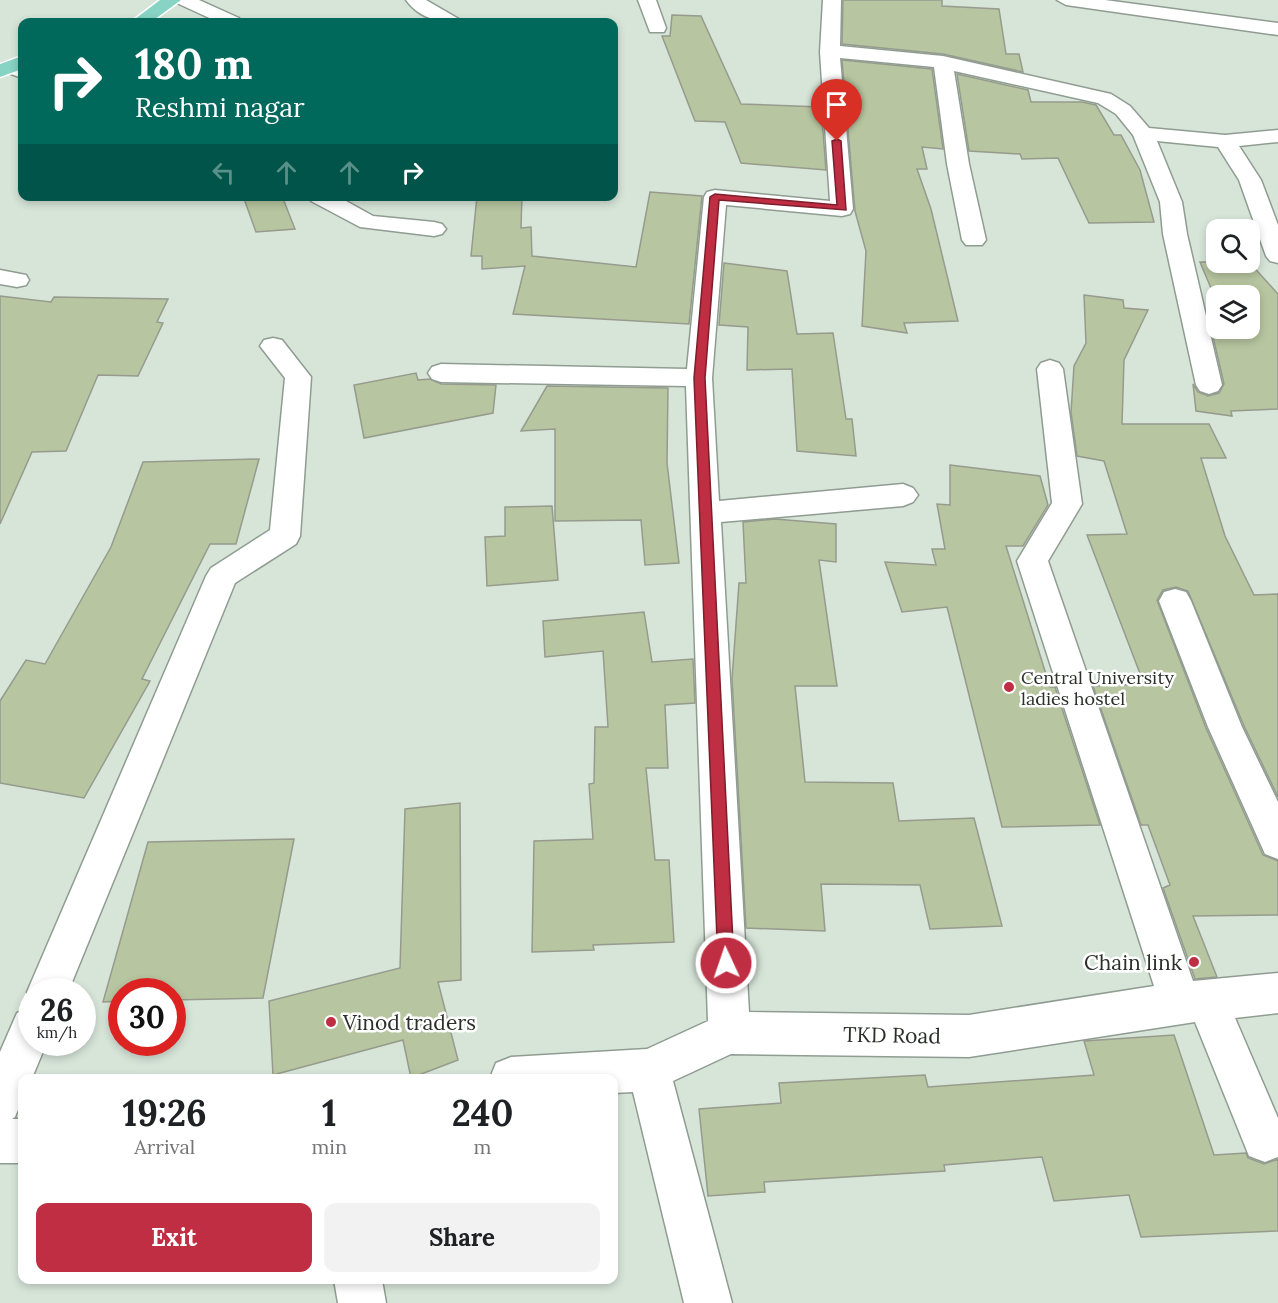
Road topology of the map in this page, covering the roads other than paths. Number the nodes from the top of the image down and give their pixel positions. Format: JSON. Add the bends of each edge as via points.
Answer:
{"nodes":[{"id":1,"x":172,"y":0,"type":"edge"},
{"id":2,"x":185,"y":0,"type":"edge"},
{"id":3,"x":415,"y":0,"type":"edge"},
{"id":4,"x":647,"y":0,"type":"edge"},
{"id":5,"x":832,"y":0,"type":"edge"},
{"id":6,"x":1066,"y":0,"type":"edge"},
{"id":7,"x":146,"y":18,"type":"edge"},
{"id":8,"x":223,"y":18,"type":"edge"},
{"id":9,"x":445,"y":18,"type":"edge"},
{"id":10,"x":657,"y":27,"type":"dead end"},
{"id":11,"x":1278,"y":28,"type":"edge"},
{"id":12,"x":830,"y":52,"type":"junction"},
{"id":13,"x":943,"y":62,"type":"junction"},
{"id":14,"x":1143,"y":134,"type":"junction"},
{"id":15,"x":1278,"y":136,"type":"edge"},
{"id":16,"x":1225,"y":141,"type":"junction"},
{"id":17,"x":328,"y":201,"type":"edge"},
{"id":18,"x":434,"y":229,"type":"dead end"},
{"id":19,"x":974,"y":240,"type":"dead end"},
{"id":20,"x":1278,"y":256,"type":"edge"},
{"id":21,"x":273,"y":346,"type":"dead end"},
{"id":22,"x":1050,"y":369,"type":"dead end"},
{"id":23,"x":441,"y":373,"type":"dead end"},
{"id":24,"x":699,"y":378,"type":"junction"},
{"id":25,"x":1209,"y":385,"type":"dead end"},
{"id":26,"x":903,"y":495,"type":"dead end"},
{"id":27,"x":705,"y":513,"type":"junction"},
{"id":28,"x":1175,"y":601,"type":"dead end"},
{"id":29,"x":1278,"y":842,"type":"edge"},
{"id":30,"x":53,"y":978,"type":"edge"},
{"id":31,"x":1278,"y":993,"type":"edge"},
{"id":32,"x":1194,"y":1001,"type":"junction"},
{"id":33,"x":729,"y":1033,"type":"junction"},
{"id":34,"x":20,"y":1056,"type":"edge"},
{"id":35,"x":649,"y":1070,"type":"junction"},
{"id":36,"x":580,"y":1074,"type":"edge"},
{"id":37,"x":0,"y":1102,"type":"edge"},
{"id":38,"x":18,"y":1140,"type":"edge"},
{"id":39,"x":1265,"y":1140,"type":"dead end"},
{"id":40,"x":0,"y":1141,"type":"edge"},
{"id":41,"x":359,"y":1284,"type":"edge"},
{"id":42,"x":362,"y":1303,"type":"edge"},
{"id":43,"x":708,"y":1303,"type":"edge"}],
"edges":[{"from":1,"to":7,"type":"main road"},
{"from":2,"to":8,"type":"street"},
{"from":3,"to":9,"type":"street"},
{"from":4,"to":10,"type":"street"},
{"from":5,"to":12,"type":"street"},
{"from":6,"to":11,"type":"street"},
{"from":12,"to":13,"type":"street","via":[[859,51]]},
{"from":12,"to":24,"type":"street","via":[[842,208],[715,197]]},
{"from":13,"to":14,"type":"street","via":[[1104,98],[1123,111]]},
{"from":13,"to":19,"type":"street"},
{"from":14,"to":16,"type":"street"},
{"from":14,"to":25,"type":"street","via":[[1171,201]]},
{"from":15,"to":16,"type":"street"},
{"from":16,"to":20,"type":"street","via":[[1250,180]]},
{"from":17,"to":18,"type":"street","via":[[368,222]]},
{"from":21,"to":30,"type":"street","via":[[298,377],[285,536],[222,576]]},
{"from":22,"to":32,"type":"street","via":[[1067,504],[1032,561]]},
{"from":23,"to":24,"type":"street"},
{"from":24,"to":27,"type":"street"},
{"from":26,"to":27,"type":"street"},
{"from":27,"to":33,"type":"street"},
{"from":28,"to":29,"type":"street"},
{"from":31,"to":32,"type":"street","name":"TKD Road"},
{"from":32,"to":33,"type":"street","name":"TKD Road","via":[[969,1036]]},
{"from":32,"to":39,"type":"street"},
{"from":33,"to":35,"type":"street","name":"TKD Road"},
{"from":34,"to":37,"type":"street"},
{"from":35,"to":36,"type":"street","name":"TKD Road"},
{"from":35,"to":43,"type":"street"},
{"from":38,"to":40,"type":"street"},
{"from":41,"to":42,"type":"street"}]}
